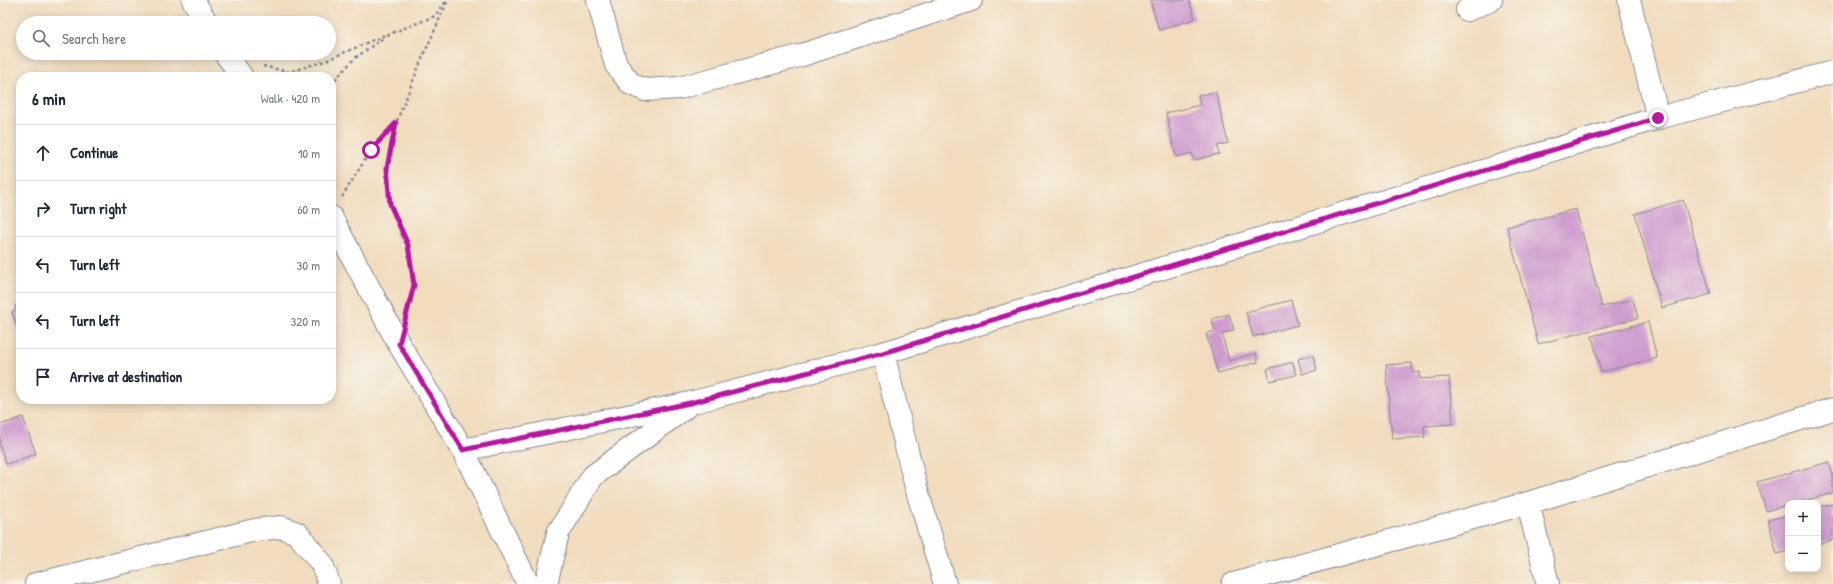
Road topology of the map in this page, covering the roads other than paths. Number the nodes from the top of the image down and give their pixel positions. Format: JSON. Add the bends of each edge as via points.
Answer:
{"nodes":[{"id":1,"x":194,"y":0,"type":"edge"},
{"id":2,"x":598,"y":0,"type":"edge"},
{"id":3,"x":971,"y":0,"type":"edge"},
{"id":4,"x":1491,"y":0,"type":"edge"},
{"id":5,"x":1629,"y":0,"type":"edge"},
{"id":6,"x":1467,"y":10,"type":"dead end"},
{"id":7,"x":203,"y":16,"type":"edge"},
{"id":8,"x":230,"y":60,"type":"edge"},
{"id":9,"x":238,"y":72,"type":"edge"},
{"id":10,"x":1833,"y":72,"type":"edge"},
{"id":11,"x":1658,"y":118,"type":"junction"},
{"id":12,"x":336,"y":211,"type":"edge"},
{"id":13,"x":883,"y":353,"type":"junction"},
{"id":14,"x":690,"y":403,"type":"junction"},
{"id":15,"x":1833,"y":409,"type":"edge"},
{"id":16,"x":463,"y":450,"type":"junction"},
{"id":17,"x":1528,"y":502,"type":"junction"},
{"id":18,"x":36,"y":584,"type":"edge"},
{"id":19,"x":329,"y":584,"type":"edge"},
{"id":20,"x":528,"y":584,"type":"edge"},
{"id":21,"x":546,"y":584,"type":"edge"},
{"id":22,"x":945,"y":584,"type":"edge"},
{"id":23,"x":1233,"y":584,"type":"edge"},
{"id":24,"x":1548,"y":584,"type":"edge"}],
"edges":[{"from":1,"to":7,"type":"street"},
{"from":2,"to":3,"type":"street","via":[[616,65],[631,84],[645,90],[679,88],[799,56]]},
{"from":4,"to":6,"type":"street"},
{"from":5,"to":11,"type":"street"},
{"from":8,"to":9,"type":"street"},
{"from":10,"to":11,"type":"street"},
{"from":11,"to":13,"type":"street"},
{"from":12,"to":16,"type":"street","via":[[399,344]]},
{"from":13,"to":14,"type":"street"},
{"from":13,"to":22,"type":"street","via":[[916,487]]},
{"from":14,"to":16,"type":"street"},
{"from":14,"to":21,"type":"street","via":[[594,476],[558,533]]},
{"from":15,"to":17,"type":"street"},
{"from":16,"to":20,"type":"street"},
{"from":17,"to":23,"type":"street"},
{"from":17,"to":24,"type":"street"},
{"from":18,"to":19,"type":"street","via":[[255,530],[281,527],[297,533],[322,564]]}]}
